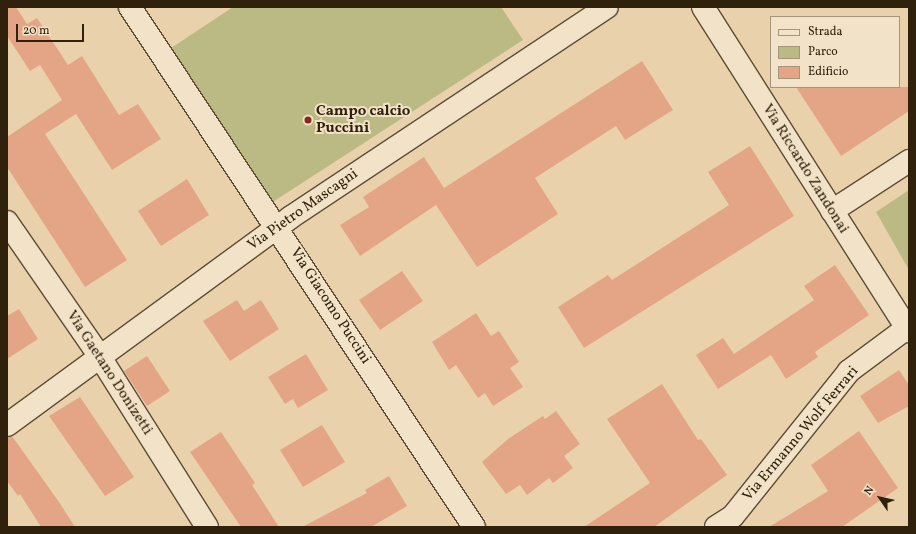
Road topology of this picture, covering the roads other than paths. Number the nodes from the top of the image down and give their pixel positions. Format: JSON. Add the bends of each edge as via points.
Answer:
{"nodes":[{"id":1,"x":130,"y":7,"type":"edge"},
{"id":2,"x":607,"y":7,"type":"edge"},
{"id":3,"x":703,"y":7,"type":"edge"},
{"id":4,"x":909,"y":161,"type":"edge"},
{"id":5,"x":832,"y":211,"type":"junction"},
{"id":6,"x":7,"y":222,"type":"edge"},
{"id":7,"x":278,"y":226,"type":"junction"},
{"id":8,"x":908,"y":329,"type":"edge"},
{"id":9,"x":100,"y":357,"type":"junction"},
{"id":10,"x":7,"y":425,"type":"edge"},
{"id":11,"x":207,"y":527,"type":"edge"},
{"id":12,"x":474,"y":527,"type":"edge"},
{"id":13,"x":716,"y":527,"type":"edge"}],
"edges":[{"from":1,"to":7,"type":"street","name":"Via Giacomo Puccini"},
{"from":2,"to":7,"type":"street","name":"Via Pietro Mascagni"},
{"from":3,"to":5,"type":"street","name":"Via Riccardo Zandonai"},
{"from":4,"to":5,"type":"street"},
{"from":5,"to":8,"type":"street","name":"Via Riccardo Zandonai"},
{"from":6,"to":9,"type":"street","name":"Via Gaetano Donizetti"},
{"from":7,"to":9,"type":"street","name":"Via Pietro Mascagni"},
{"from":7,"to":12,"type":"street","name":"Via Giacomo Puccini"},
{"from":8,"to":13,"type":"street","name":"Via Ermanno Wolf Ferrari","via":[[849,371],[733,516]]},
{"from":9,"to":10,"type":"street","name":"Via Pietro Mascagni"},
{"from":9,"to":11,"type":"street","name":"Via Gaetano Donizetti"}]}
